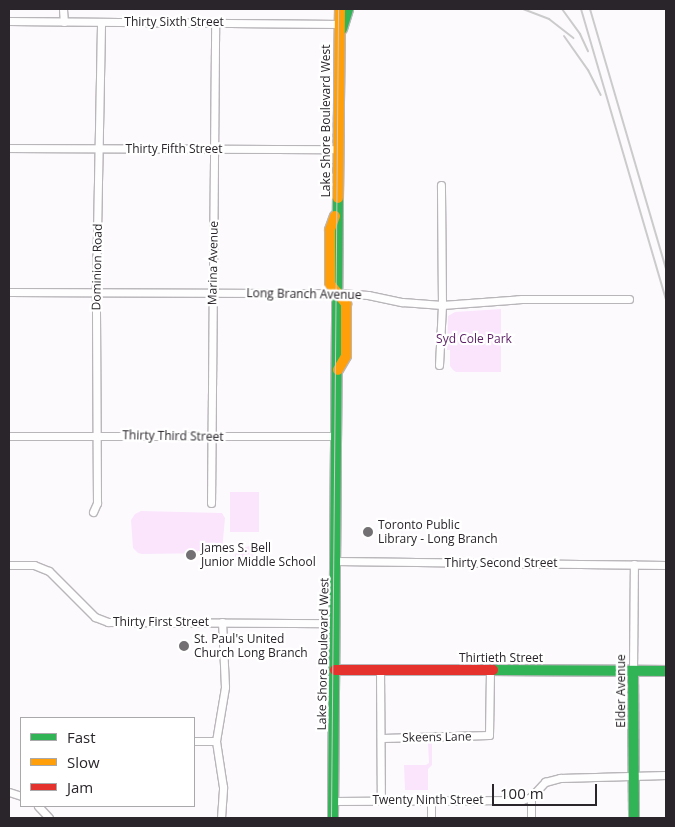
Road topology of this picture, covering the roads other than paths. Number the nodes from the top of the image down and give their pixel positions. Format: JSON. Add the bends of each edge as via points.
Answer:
{"nodes":[{"id":1,"x":64,"y":9,"type":"edge"},
{"id":2,"x":340,"y":9,"type":"edge"},
{"id":3,"x":348,"y":9,"type":"edge"},
{"id":4,"x":9,"y":22,"type":"edge"},
{"id":5,"x":64,"y":22,"type":"junction"},
{"id":6,"x":101,"y":22,"type":"junction"},
{"id":7,"x":215,"y":23,"type":"junction"},
{"id":8,"x":340,"y":24,"type":"junction"},
{"id":9,"x":340,"y":35,"type":"junction"},
{"id":10,"x":9,"y":148,"type":"edge"},
{"id":11,"x":99,"y":148,"type":"junction"},
{"id":12,"x":215,"y":149,"type":"junction"},
{"id":13,"x":338,"y":149,"type":"junction"},
{"id":14,"x":441,"y":185,"type":"dead end"},
{"id":15,"x":9,"y":292,"type":"edge"},
{"id":16,"x":96,"y":292,"type":"junction"},
{"id":17,"x":212,"y":293,"type":"junction"},
{"id":18,"x":338,"y":293,"type":"junction"},
{"id":19,"x":629,"y":299,"type":"dead end"},
{"id":20,"x":442,"y":305,"type":"junction"},
{"id":21,"x":439,"y":366,"type":"dead end"},
{"id":22,"x":97,"y":435,"type":"junction"},
{"id":23,"x":9,"y":436,"type":"edge"},
{"id":24,"x":337,"y":436,"type":"junction"},
{"id":25,"x":211,"y":437,"type":"junction"},
{"id":26,"x":211,"y":503,"type":"dead end"},
{"id":27,"x":93,"y":512,"type":"dead end"},
{"id":28,"x":336,"y":561,"type":"junction"},
{"id":29,"x":634,"y":564,"type":"junction"},
{"id":30,"x":666,"y":565,"type":"edge"},
{"id":31,"x":9,"y":566,"type":"edge"},
{"id":32,"x":222,"y":622,"type":"junction"},
{"id":33,"x":335,"y":623,"type":"junction"},
{"id":34,"x":335,"y":670,"type":"junction"},
{"id":35,"x":380,"y":670,"type":"junction"},
{"id":36,"x":490,"y":671,"type":"junction"},
{"id":37,"x":633,"y":671,"type":"junction"},
{"id":38,"x":666,"y":671,"type":"edge"},
{"id":39,"x":382,"y":738,"type":"junction"},
{"id":40,"x":195,"y":741,"type":"edge"},
{"id":41,"x":216,"y":741,"type":"junction"},
{"id":42,"x":634,"y":775,"type":"junction"},
{"id":43,"x":666,"y":775,"type":"edge"},
{"id":44,"x":531,"y":797,"type":"junction"},
{"id":45,"x":333,"y":801,"type":"junction"},
{"id":46,"x":381,"y":801,"type":"junction"},
{"id":47,"x":431,"y":801,"type":"junction"},
{"id":48,"x":39,"y":807,"type":"edge"},
{"id":49,"x":49,"y":818,"type":"edge"},
{"id":50,"x":221,"y":818,"type":"edge"},
{"id":51,"x":333,"y":818,"type":"edge"},
{"id":52,"x":431,"y":818,"type":"edge"},
{"id":53,"x":531,"y":818,"type":"edge"},
{"id":54,"x":634,"y":818,"type":"edge"}],
"edges":[{"from":1,"to":5,"type":"street"},
{"from":2,"to":8,"type":"main road","name":"Lake Shore Boulevard West"},
{"from":3,"to":9,"type":"main road","name":"Lake Shore Boulevard West"},
{"from":4,"to":5,"type":"street","name":"Thirty Sixth Street"},
{"from":5,"to":6,"type":"street","name":"Thirty Sixth Street"},
{"from":6,"to":7,"type":"street","name":"Thirty Sixth Street"},
{"from":6,"to":11,"type":"street","name":"Dominion Road"},
{"from":7,"to":8,"type":"street","name":"Thirty Sixth Street"},
{"from":7,"to":12,"type":"street","name":"Marina Avenue"},
{"from":8,"to":9,"type":"main road","name":"Lake Shore Boulevard West"},
{"from":9,"to":13,"type":"main road","name":"Lake Shore Boulevard West"},
{"from":10,"to":11,"type":"street","name":"Thirty Fifth Street"},
{"from":11,"to":12,"type":"street","name":"Thirty Fifth Street"},
{"from":11,"to":16,"type":"street","name":"Dominion Road"},
{"from":12,"to":13,"type":"street","name":"Thirty Fifth Street"},
{"from":12,"to":17,"type":"street","name":"Marina Avenue"},
{"from":13,"to":18,"type":"main road","name":"Lake Shore Boulevard West","via":[[338,207],[330,230],[330,284]]},
{"from":14,"to":20,"type":"street"},
{"from":15,"to":16,"type":"street","name":"Long Branch Avenue"},
{"from":16,"to":17,"type":"street","name":"Long Branch Avenue"},
{"from":16,"to":22,"type":"street","name":"Dominion Road"},
{"from":17,"to":18,"type":"street","name":"Long Branch Avenue"},
{"from":17,"to":25,"type":"street","name":"Marina Avenue"},
{"from":18,"to":20,"type":"street","name":"Long Branch Avenue"},
{"from":18,"to":24,"type":"main road","name":"Lake Shore Boulevard West","via":[[346,304],[346,356],[338,371]]},
{"from":19,"to":20,"type":"street","name":"Long Branch Avenue","via":[[522,299]]},
{"from":20,"to":21,"type":"street"},
{"from":22,"to":23,"type":"street","name":"Thirty Third Street"},
{"from":22,"to":25,"type":"street","name":"Thirty Third Street"},
{"from":22,"to":27,"type":"street","name":"Dominion Road","via":[[97,503]]},
{"from":24,"to":25,"type":"street","name":"Thirty Third Street"},
{"from":24,"to":28,"type":"main road","name":"Lake Shore Boulevard West"},
{"from":25,"to":26,"type":"street","name":"Marina Avenue"},
{"from":28,"to":29,"type":"street","name":"Thirty Second Street"},
{"from":28,"to":33,"type":"main road","name":"Lake Shore Boulevard West"},
{"from":29,"to":30,"type":"street","name":"Thirty Second Street"},
{"from":29,"to":37,"type":"street","name":"Elder Avenue"},
{"from":31,"to":32,"type":"street","name":"Thirty First Street","via":[[34,565],[49,571],[95,617],[108,622]]},
{"from":32,"to":33,"type":"street","name":"Thirty First Street"},
{"from":32,"to":41,"type":"street","via":[[225,686]]},
{"from":33,"to":34,"type":"main road","name":"Lake Shore Boulevard West"},
{"from":34,"to":35,"type":"main road","name":"Thirtieth Street"},
{"from":34,"to":45,"type":"main road","name":"Lake Shore Boulevard West"},
{"from":35,"to":36,"type":"main road","name":"Thirtieth Street"},
{"from":35,"to":39,"type":"street"},
{"from":36,"to":37,"type":"main road","name":"Thirtieth Street"},
{"from":36,"to":39,"type":"street","name":"Skeens Lane","via":[[488,735]]},
{"from":37,"to":38,"type":"main road","name":"Thirtieth Street"},
{"from":37,"to":42,"type":"main road","name":"Elder Avenue"},
{"from":39,"to":46,"type":"street"},
{"from":40,"to":41,"type":"street"},
{"from":41,"to":50,"type":"street","via":[[224,787]]},
{"from":42,"to":43,"type":"street"},
{"from":42,"to":44,"type":"street","via":[[560,778],[544,782]]},
{"from":42,"to":54,"type":"main road","name":"Elder Avenue"},
{"from":44,"to":47,"type":"street","name":"Twenty Ninth Street","via":[[522,800]]},
{"from":44,"to":53,"type":"street"},
{"from":45,"to":46,"type":"street","name":"Twenty Ninth Street"},
{"from":45,"to":51,"type":"main road","name":"Lake Shore Boulevard West"},
{"from":46,"to":47,"type":"street","name":"Twenty Ninth Street"},
{"from":47,"to":52,"type":"street"},
{"from":48,"to":49,"type":"street"}]}
